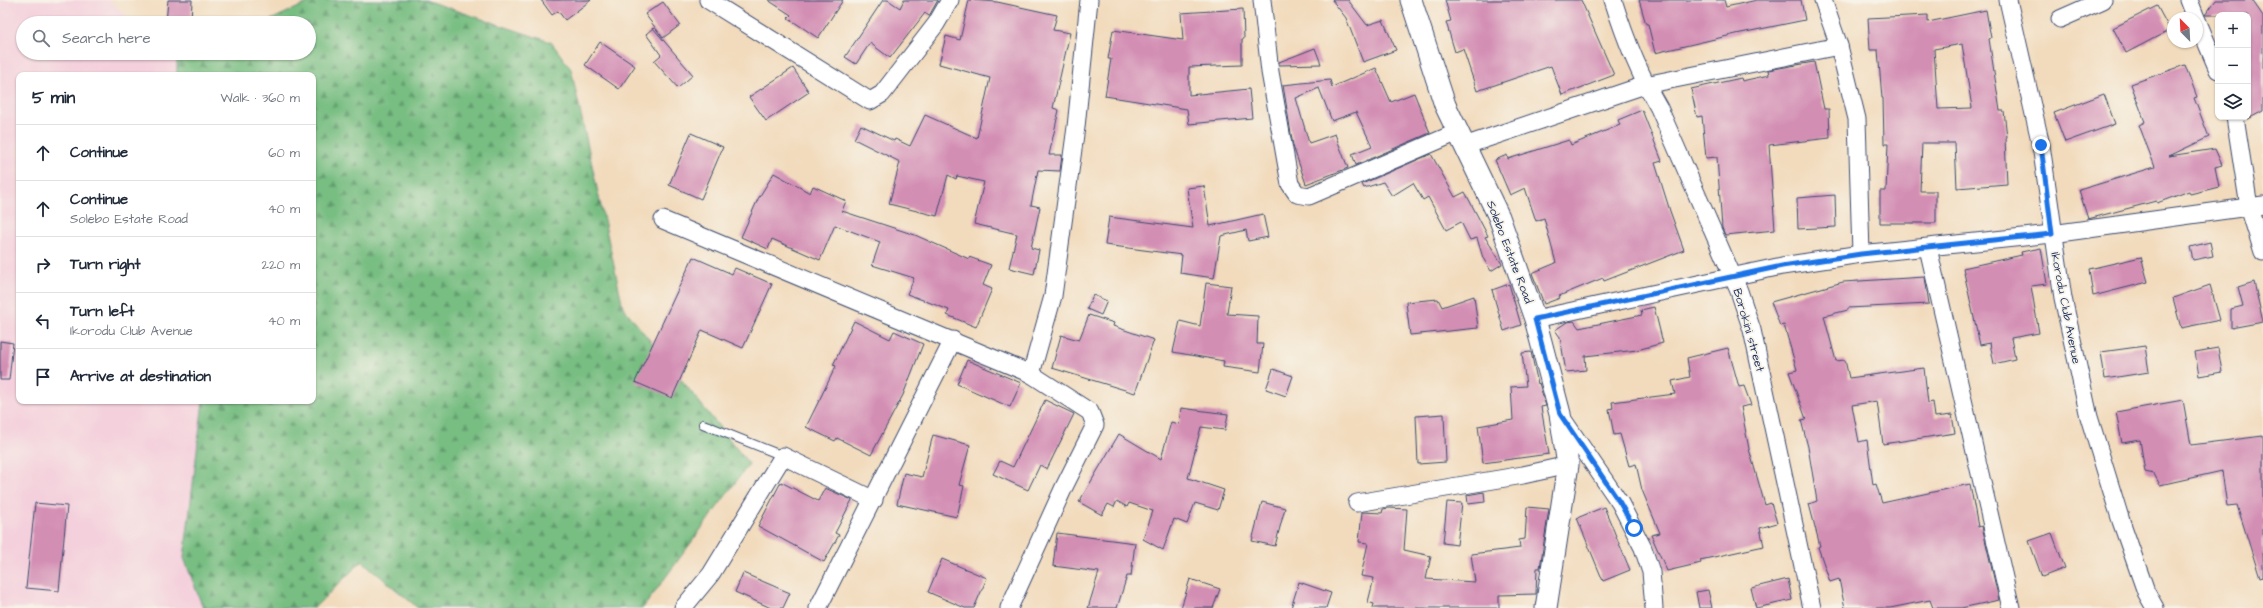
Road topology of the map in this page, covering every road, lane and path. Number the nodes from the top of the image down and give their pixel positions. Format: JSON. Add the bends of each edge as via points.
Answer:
{"nodes":[{"id":1,"x":708,"y":0,"type":"edge"},
{"id":2,"x":950,"y":0,"type":"edge"},
{"id":3,"x":1089,"y":0,"type":"edge"},
{"id":4,"x":1262,"y":0,"type":"edge"},
{"id":5,"x":1411,"y":0,"type":"edge"},
{"id":6,"x":1613,"y":0,"type":"edge"},
{"id":7,"x":1823,"y":0,"type":"edge"},
{"id":8,"x":2008,"y":0,"type":"edge"},
{"id":9,"x":2103,"y":0,"type":"edge"},
{"id":10,"x":2189,"y":0,"type":"edge"},
{"id":11,"x":2194,"y":12,"type":"edge"},
{"id":12,"x":2060,"y":19,"type":"dead end"},
{"id":13,"x":2203,"y":34,"type":"edge"},
{"id":14,"x":1839,"y":46,"type":"junction"},
{"id":15,"x":2215,"y":63,"type":"edge"},
{"id":16,"x":1645,"y":85,"type":"junction"},
{"id":17,"x":2236,"y":120,"type":"edge"},
{"id":18,"x":1461,"y":139,"type":"junction"},
{"id":19,"x":2256,"y":206,"type":"edge"},
{"id":20,"x":663,"y":220,"type":"dead end"},
{"id":21,"x":2052,"y":234,"type":"junction"},
{"id":22,"x":1928,"y":248,"type":"junction"},
{"id":23,"x":2263,"y":252,"type":"edge"},
{"id":24,"x":1861,"y":254,"type":"junction"},
{"id":25,"x":1732,"y":276,"type":"junction"},
{"id":26,"x":1535,"y":319,"type":"junction"},
{"id":27,"x":953,"y":340,"type":"junction"},
{"id":28,"x":1031,"y":374,"type":"junction"},
{"id":29,"x":1560,"y":414,"type":"junction"},
{"id":30,"x":704,"y":424,"type":"dead end"},
{"id":31,"x":783,"y":456,"type":"junction"},
{"id":32,"x":1568,"y":465,"type":"junction"},
{"id":33,"x":874,"y":500,"type":"junction"},
{"id":34,"x":1358,"y":503,"type":"dead end"},
{"id":35,"x":683,"y":608,"type":"edge"},
{"id":36,"x":818,"y":608,"type":"edge"},
{"id":37,"x":1008,"y":608,"type":"edge"},
{"id":38,"x":1546,"y":608,"type":"edge"},
{"id":39,"x":1654,"y":608,"type":"edge"},
{"id":40,"x":1812,"y":608,"type":"edge"},
{"id":41,"x":2011,"y":608,"type":"edge"},
{"id":42,"x":2155,"y":608,"type":"edge"}],
"edges":[{"from":1,"to":2,"type":"street","via":[[870,102],[882,94],[936,24]]},
{"from":3,"to":28,"type":"street","via":[[1076,127],[1053,296]]},
{"from":4,"to":18,"type":"street","via":[[1270,72],[1290,184],[1297,194],[1309,196]]},
{"from":5,"to":18,"type":"street","name":"Solebo Estate Road","via":[[1446,105]]},
{"from":6,"to":16,"type":"street","name":"Borokini street","via":[[1624,36]]},
{"from":7,"to":14,"type":"street"},
{"from":8,"to":21,"type":"street","name":"Ikorodu Club Avenue","via":[[2041,145]]},
{"from":9,"to":12,"type":"street"},
{"from":10,"to":11,"type":"street"},
{"from":13,"to":15,"type":"street"},
{"from":14,"to":16,"type":"street"},
{"from":14,"to":24,"type":"street","via":[[1857,119]]},
{"from":16,"to":18,"type":"street"},
{"from":16,"to":25,"type":"street","name":"Borokini street","via":[[1659,108]]},
{"from":17,"to":19,"type":"street"},
{"from":18,"to":26,"type":"street","name":"Solebo Estate Road","via":[[1499,218]]},
{"from":19,"to":21,"type":"street"},
{"from":19,"to":23,"type":"street"},
{"from":20,"to":27,"type":"street"},
{"from":21,"to":22,"type":"street"},
{"from":21,"to":42,"type":"street","name":"Ikorodu Club Avenue","via":[[2089,417],[2121,521],[2146,592]]},
{"from":22,"to":24,"type":"street"},
{"from":22,"to":41,"type":"street"},
{"from":24,"to":25,"type":"street"},
{"from":25,"to":26,"type":"street"},
{"from":25,"to":40,"type":"street","name":"Borokini street","via":[[1752,330]]},
{"from":26,"to":29,"type":"street","name":"Solebo Estate Road"},
{"from":27,"to":28,"type":"street"},
{"from":27,"to":33,"type":"street"},
{"from":28,"to":37,"type":"street","via":[[1090,412],[1095,425]]},
{"from":29,"to":32,"type":"street","name":"Solebo Estate Road"},
{"from":29,"to":39,"type":"street","via":[[1620,503],[1643,548],[1651,572]]},
{"from":30,"to":31,"type":"lane"},
{"from":31,"to":33,"type":"street"},
{"from":31,"to":35,"type":"street","via":[[711,574]]},
{"from":32,"to":34,"type":"street"},
{"from":32,"to":38,"type":"street","name":"Solebo Estate Road"},
{"from":33,"to":36,"type":"street"}]}
